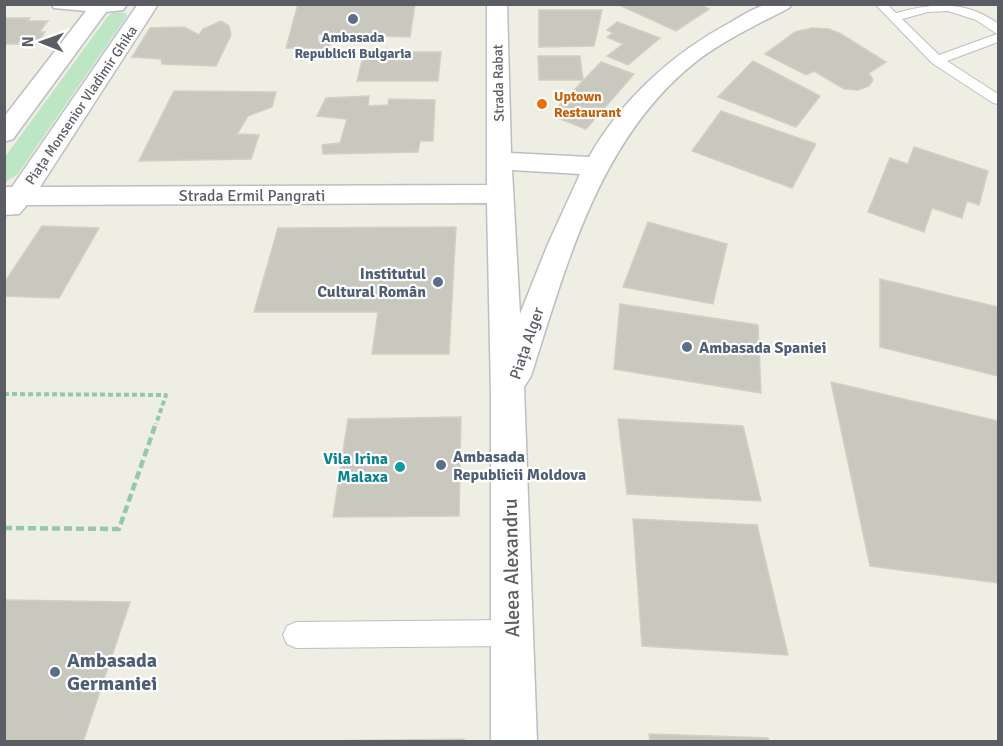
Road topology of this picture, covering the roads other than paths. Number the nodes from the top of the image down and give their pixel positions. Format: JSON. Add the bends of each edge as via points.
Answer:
{"nodes":[{"id":1,"x":61,"y":4,"type":"edge"},
{"id":2,"x":496,"y":4,"type":"edge"},
{"id":3,"x":782,"y":4,"type":"edge"},
{"id":4,"x":880,"y":4,"type":"edge"},
{"id":5,"x":100,"y":6,"type":"junction"},
{"id":6,"x":156,"y":6,"type":"edge"},
{"id":7,"x":894,"y":18,"type":"junction"},
{"id":8,"x":999,"y":31,"type":"edge"},
{"id":9,"x":999,"y":38,"type":"edge"},
{"id":10,"x":937,"y":60,"type":"junction"},
{"id":11,"x":999,"y":100,"type":"edge"},
{"id":12,"x":4,"y":134,"type":"edge"},
{"id":13,"x":499,"y":161,"type":"junction"},
{"id":14,"x":597,"y":166,"type":"junction"},
{"id":15,"x":500,"y":194,"type":"junction"},
{"id":16,"x":10,"y":201,"type":"edge"},
{"id":17,"x":508,"y":395,"type":"junction"},
{"id":18,"x":512,"y":633,"type":"junction"},
{"id":19,"x":296,"y":635,"type":"dead end"},
{"id":20,"x":514,"y":741,"type":"edge"}],
"edges":[{"from":1,"to":5,"type":"street","name":"Piața Monsenior Vladimir Ghika"},
{"from":2,"to":13,"type":"street","name":"Strada Rabat"},
{"from":3,"to":14,"type":"street","via":[[722,35],[681,63],[651,91]]},
{"from":4,"to":7,"type":"lane"},
{"from":5,"to":6,"type":"street","name":"Piața Monsenior Vladimir Ghika"},
{"from":5,"to":12,"type":"street"},
{"from":6,"to":16,"type":"street","name":"Piața Monsenior Vladimir Ghika"},
{"from":7,"to":8,"type":"lane","via":[[951,5],[964,8]]},
{"from":7,"to":10,"type":"lane"},
{"from":9,"to":10,"type":"lane"},
{"from":10,"to":11,"type":"lane"},
{"from":13,"to":14,"type":"street"},
{"from":13,"to":15,"type":"street","name":"Piața Alger"},
{"from":14,"to":17,"type":"street","name":"Piața Alger","via":[[541,298]]},
{"from":15,"to":16,"type":"street","name":"Strada Ermil Pangrati"},
{"from":15,"to":17,"type":"street","name":"Piața Alger"},
{"from":17,"to":18,"type":"street","name":"Aleea Alexandru"},
{"from":18,"to":19,"type":"lane"},
{"from":18,"to":20,"type":"street","name":"Aleea Alexandru"}]}
